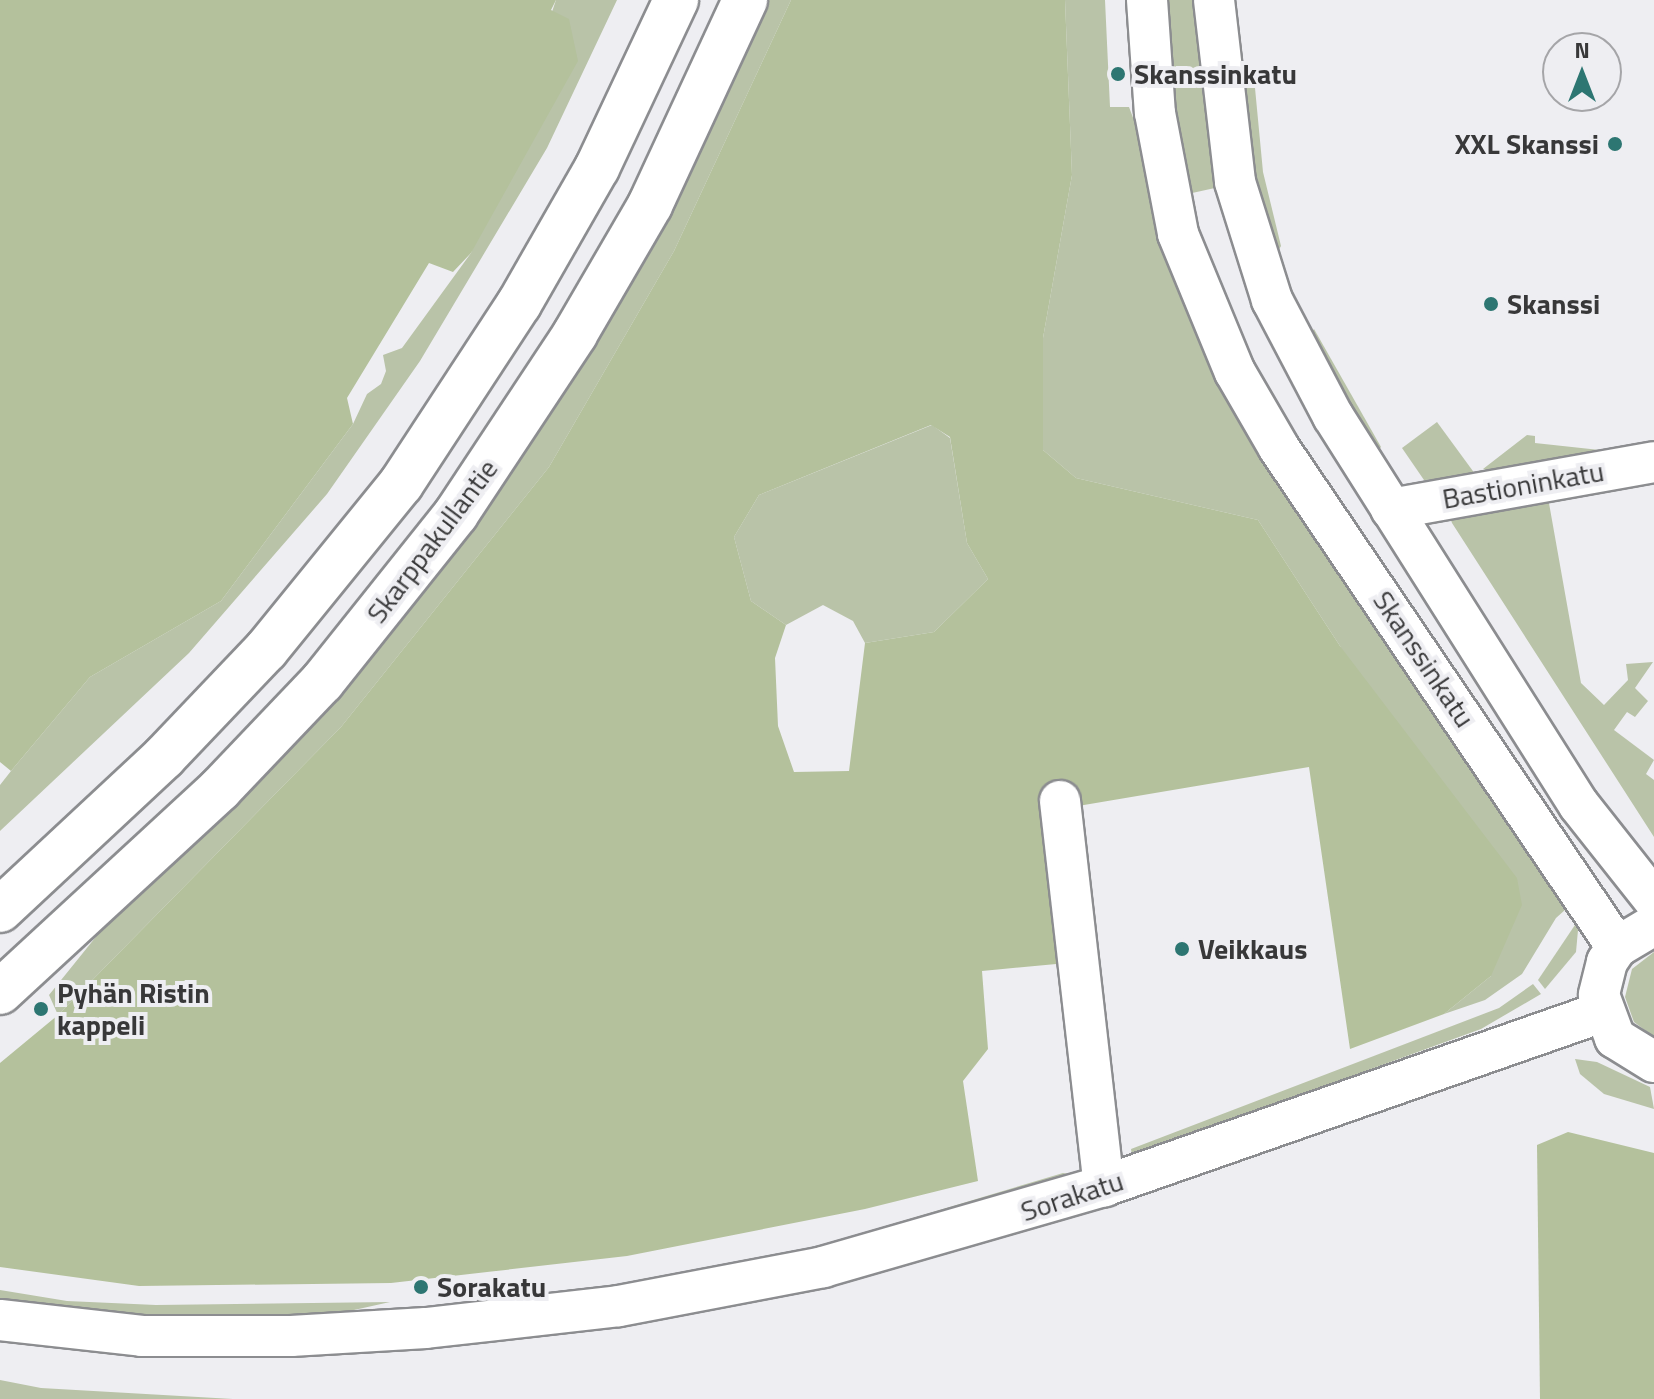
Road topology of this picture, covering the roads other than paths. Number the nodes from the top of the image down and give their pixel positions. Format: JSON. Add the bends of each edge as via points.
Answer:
{"nodes":[{"id":1,"x":676,"y":0,"type":"edge"},
{"id":2,"x":745,"y":0,"type":"edge"},
{"id":3,"x":1147,"y":0,"type":"edge"},
{"id":4,"x":1214,"y":0,"type":"edge"},
{"id":5,"x":1654,"y":462,"type":"edge"},
{"id":6,"x":1391,"y":509,"type":"junction"},
{"id":7,"x":1060,"y":801,"type":"dead end"},
{"id":8,"x":1654,"y":900,"type":"edge"},
{"id":9,"x":0,"y":910,"type":"edge"},
{"id":10,"x":1654,"y":925,"type":"edge"},
{"id":11,"x":1617,"y":947,"type":"junction"},
{"id":12,"x":0,"y":992,"type":"edge"},
{"id":13,"x":1602,"y":1012,"type":"junction"},
{"id":14,"x":1654,"y":1062,"type":"edge"},
{"id":15,"x":1104,"y":1186,"type":"junction"},
{"id":16,"x":0,"y":1320,"type":"edge"}],
"edges":[{"from":1,"to":9,"type":"main road","via":[[597,168],[503,331],[401,484],[266,650],[164,757]]},
{"from":2,"to":12,"type":"main road","name":"Skarppakullantie","via":[[650,205],[575,334],[456,514],[322,682],[230,779]]},
{"from":3,"to":11,"type":"street","name":"Skanssinkatu","via":[[1155,113],[1178,234],[1235,372],[1279,448]]},
{"from":4,"to":6,"type":"street","name":"Skanssinkatu","via":[[1228,140],[1254,255],[1294,346]]},
{"from":5,"to":6,"type":"street","name":"Bastioninkatu"},
{"from":6,"to":8,"type":"street","name":"Skanssinkatu","via":[[1579,805]]},
{"from":7,"to":15,"type":"street"},
{"from":10,"to":11,"type":"street"},
{"from":11,"to":13,"type":"street","via":[[1601,977]]},
{"from":13,"to":14,"type":"street","via":[[1626,1049]]},
{"from":13,"to":15,"type":"street","name":"Sorakatu"},
{"from":15,"to":16,"type":"street","name":"Sorakatu","via":[[823,1267],[567,1312],[291,1336],[142,1336]]}]}
